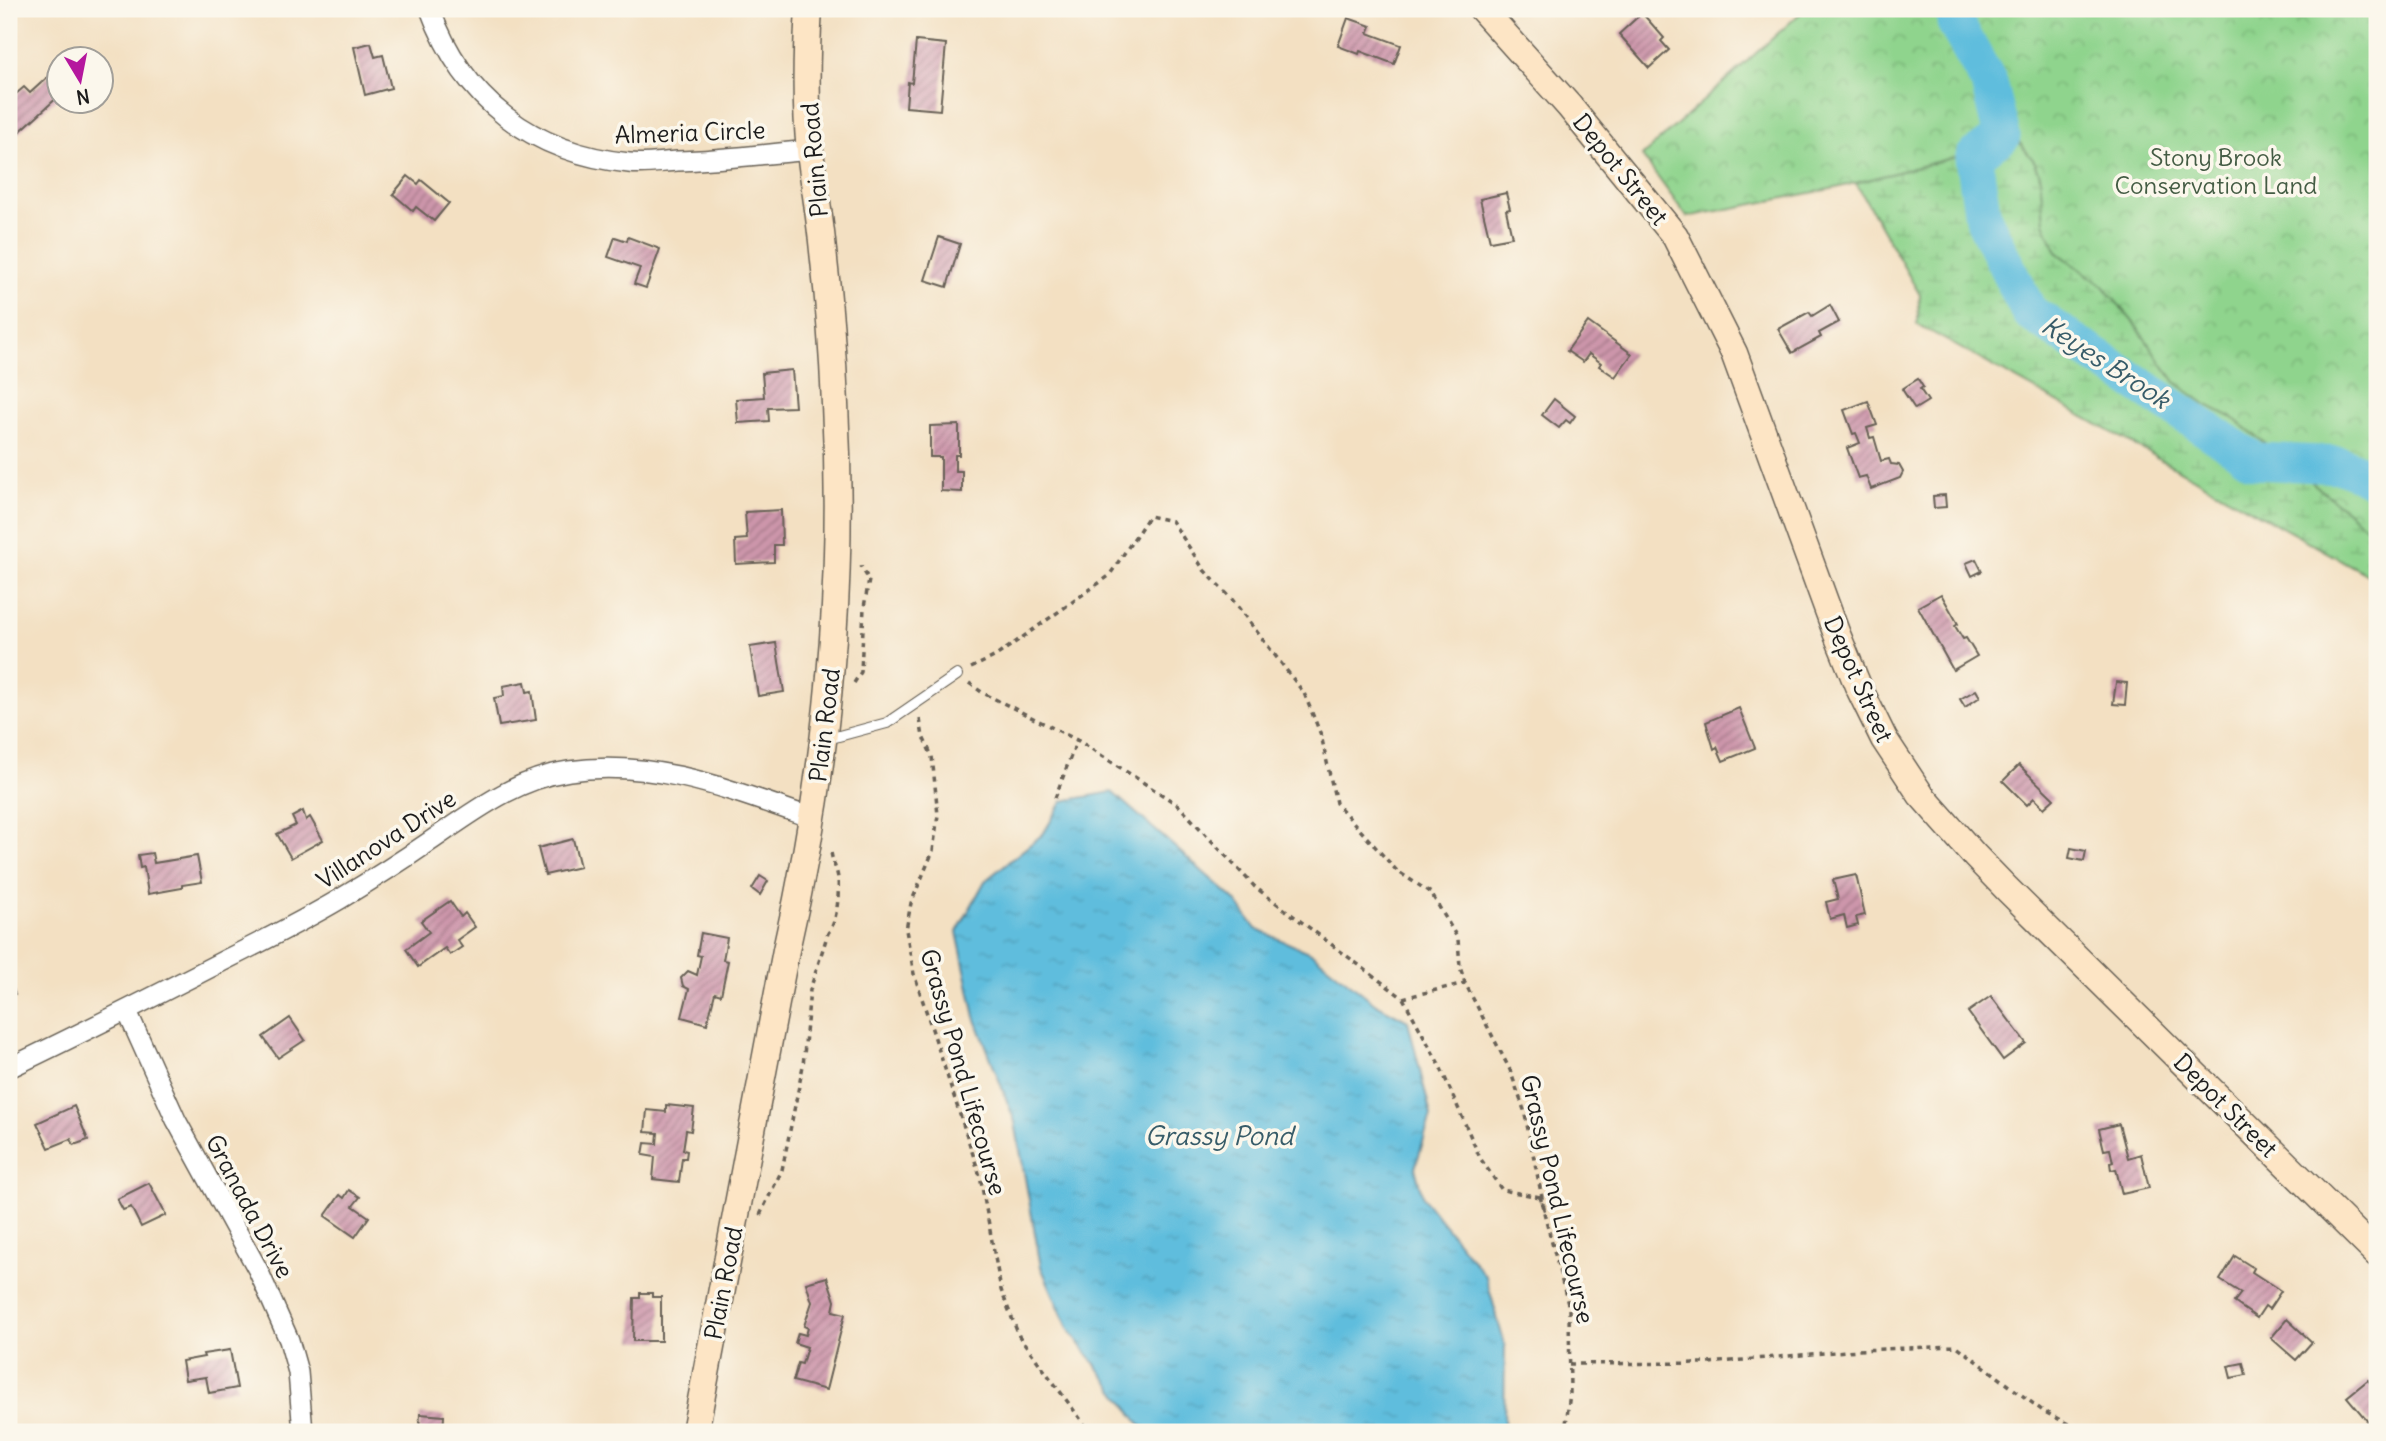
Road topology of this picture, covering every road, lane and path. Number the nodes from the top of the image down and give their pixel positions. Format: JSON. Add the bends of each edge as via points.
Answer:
{"nodes":[{"id":1,"x":430,"y":9,"type":"edge"},
{"id":2,"x":809,"y":9,"type":"edge"},
{"id":3,"x":1482,"y":9,"type":"edge"},
{"id":4,"x":810,"y":150,"type":"junction"},
{"id":5,"x":957,"y":675,"type":"junction"},
{"id":6,"x":918,"y":702,"type":"junction"},
{"id":7,"x":824,"y":740,"type":"junction"},
{"id":8,"x":1077,"y":740,"type":"junction"},
{"id":9,"x":1055,"y":798,"type":"dead end"},
{"id":10,"x":811,"y":818,"type":"junction"},
{"id":11,"x":1465,"y":983,"type":"junction"},
{"id":12,"x":1403,"y":998,"type":"junction"},
{"id":13,"x":127,"y":1011,"type":"junction"},
{"id":14,"x":9,"y":1068,"type":"edge"},
{"id":15,"x":1540,"y":1197,"type":"junction"},
{"id":16,"x":2377,"y":1254,"type":"edge"},
{"id":17,"x":1569,"y":1364,"type":"junction"},
{"id":18,"x":303,"y":1432,"type":"edge"},
{"id":19,"x":695,"y":1432,"type":"edge"},
{"id":20,"x":1090,"y":1432,"type":"edge"},
{"id":21,"x":1565,"y":1432,"type":"edge"},
{"id":22,"x":2084,"y":1432,"type":"edge"}],
"edges":[{"from":1,"to":4,"type":"street","name":"Almeria Circle","via":[[452,57],[473,85],[530,134],[562,148],[631,163]]},
{"from":2,"to":4,"type":"main road","name":"Plain Road"},
{"from":3,"to":16,"type":"main road","name":"Depot Street","via":[[1675,236],[1734,353],[1858,686],[1914,785],[2007,889]]},
{"from":4,"to":7,"type":"main road","name":"Plain Road","via":[[830,325],[839,529]]},
{"from":5,"to":6,"type":"lane"},
{"from":5,"to":8,"type":"path"},
{"from":5,"to":11,"type":"path","name":"Grassy Pond Lifecourse","via":[[996,656],[1109,576],[1149,516],[1172,521],[1204,570],[1304,693],[1321,735],[1336,803],[1397,871],[1431,893],[1458,939]]},
{"from":6,"to":7,"type":"lane","via":[[887,723]]},
{"from":6,"to":20,"type":"path","name":"Grassy Pond Lifecourse","via":[[923,737],[932,756],[938,815],[933,851],[911,903],[906,930],[914,974],[980,1177],[1001,1290],[1018,1336]]},
{"from":7,"to":10,"type":"main road","name":"Plain Road"},
{"from":8,"to":9,"type":"path"},
{"from":8,"to":12,"type":"path","via":[[1178,806],[1255,887]]},
{"from":10,"to":13,"type":"street","name":"Villanova Drive","via":[[666,772],[601,768],[538,778],[478,807],[338,900]]},
{"from":10,"to":19,"type":"main road","name":"Plain Road"},
{"from":11,"to":12,"type":"path"},
{"from":11,"to":15,"type":"path","name":"Grassy Pond Lifecourse","via":[[1510,1070],[1524,1110],[1545,1212]]},
{"from":12,"to":15,"type":"path","via":[[1439,1064],[1480,1158],[1502,1190]]},
{"from":13,"to":14,"type":"street","name":"Villanova Drive"},
{"from":13,"to":18,"type":"street","name":"Granada Drive","via":[[176,1120],[257,1270],[289,1340],[298,1372]]},
{"from":15,"to":17,"type":"path","name":"Grassy Pond Lifecourse","via":[[1569,1308]]},
{"from":17,"to":21,"type":"path","name":"Grassy Pond Lifecourse"},
{"from":17,"to":22,"type":"path","via":[[1708,1363],[1957,1346],[2043,1411]]}]}
